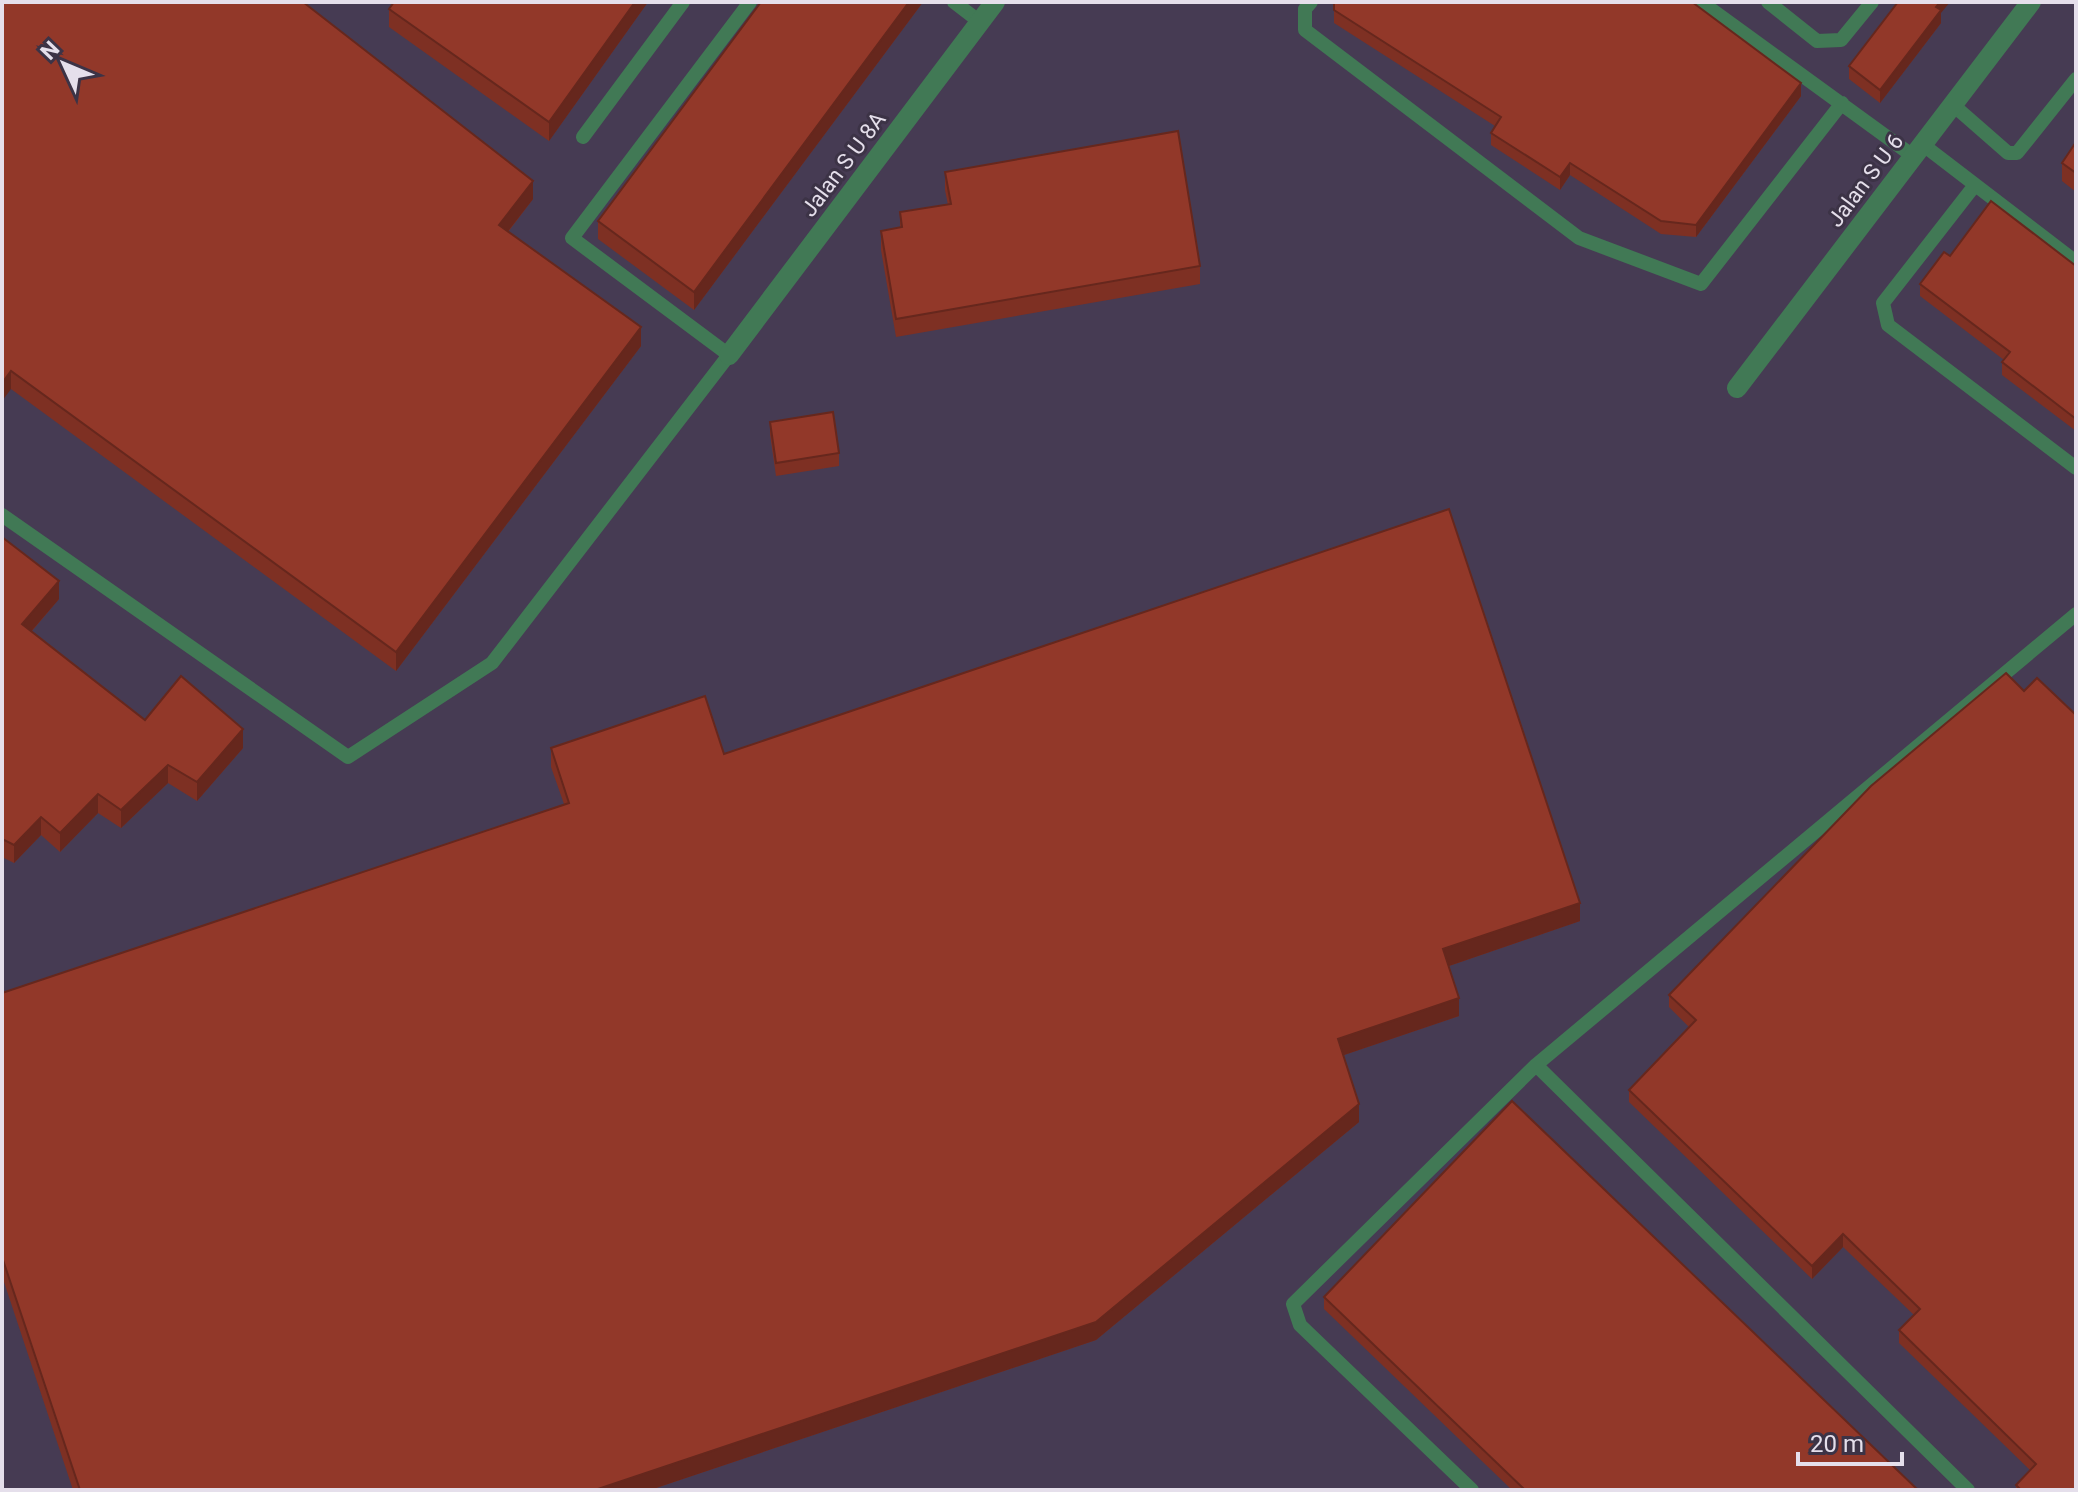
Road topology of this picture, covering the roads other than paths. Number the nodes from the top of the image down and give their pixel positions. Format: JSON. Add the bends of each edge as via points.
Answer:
{"nodes":[{"id":1,"x":683,"y":2,"type":"edge"},
{"id":2,"x":750,"y":2,"type":"edge"},
{"id":3,"x":954,"y":2,"type":"edge"},
{"id":4,"x":995,"y":2,"type":"edge"},
{"id":5,"x":1311,"y":2,"type":"edge"},
{"id":6,"x":1701,"y":2,"type":"edge"},
{"id":7,"x":1768,"y":2,"type":"edge"},
{"id":8,"x":1872,"y":2,"type":"edge"},
{"id":9,"x":2031,"y":2,"type":"edge"},
{"id":10,"x":980,"y":22,"type":"junction"},
{"id":11,"x":2076,"y":79,"type":"edge"},
{"id":12,"x":1842,"y":103,"type":"junction"},
{"id":13,"x":1952,"y":104,"type":"junction"},
{"id":14,"x":583,"y":137,"type":"dead end"},
{"id":15,"x":1918,"y":150,"type":"junction"},
{"id":16,"x":1975,"y":185,"type":"junction"},
{"id":17,"x":2076,"y":262,"type":"edge"},
{"id":18,"x":729,"y":355,"type":"junction"},
{"id":19,"x":1737,"y":388,"type":"dead end"},
{"id":20,"x":2076,"y":468,"type":"edge"},
{"id":21,"x":2,"y":515,"type":"edge"},
{"id":22,"x":2076,"y":614,"type":"edge"},
{"id":23,"x":1536,"y":1065,"type":"junction"},
{"id":24,"x":1472,"y":1490,"type":"edge"},
{"id":25,"x":1968,"y":1490,"type":"edge"}],
"edges":[{"from":1,"to":14,"type":"lane"},
{"from":2,"to":18,"type":"lane","via":[[572,238]]},
{"from":3,"to":10,"type":"lane"},
{"from":4,"to":10,"type":"street","name":"Jalan S U 8A"},
{"from":5,"to":12,"type":"lane","via":[[1305,9],[1305,30],[1579,238],[1701,284]]},
{"from":6,"to":12,"type":"lane"},
{"from":7,"to":8,"type":"lane","via":[[1817,41],[1841,40]]},
{"from":9,"to":13,"type":"street","name":"Jalan S U 6"},
{"from":10,"to":18,"type":"street","name":"Jalan S U 8A"},
{"from":11,"to":13,"type":"lane","via":[[2017,153],[2008,153]]},
{"from":12,"to":15,"type":"lane"},
{"from":13,"to":15,"type":"street","name":"Jalan S U 6"},
{"from":15,"to":16,"type":"lane"},
{"from":15,"to":19,"type":"street","name":"Jalan S U 6"},
{"from":16,"to":17,"type":"lane"},
{"from":16,"to":20,"type":"lane","via":[[1883,303],[1888,325]]},
{"from":18,"to":21,"type":"lane","via":[[492,663],[348,757]]},
{"from":22,"to":23,"type":"lane"},
{"from":23,"to":24,"type":"lane","via":[[1293,1304],[1300,1325]]},
{"from":23,"to":25,"type":"lane"}]}
